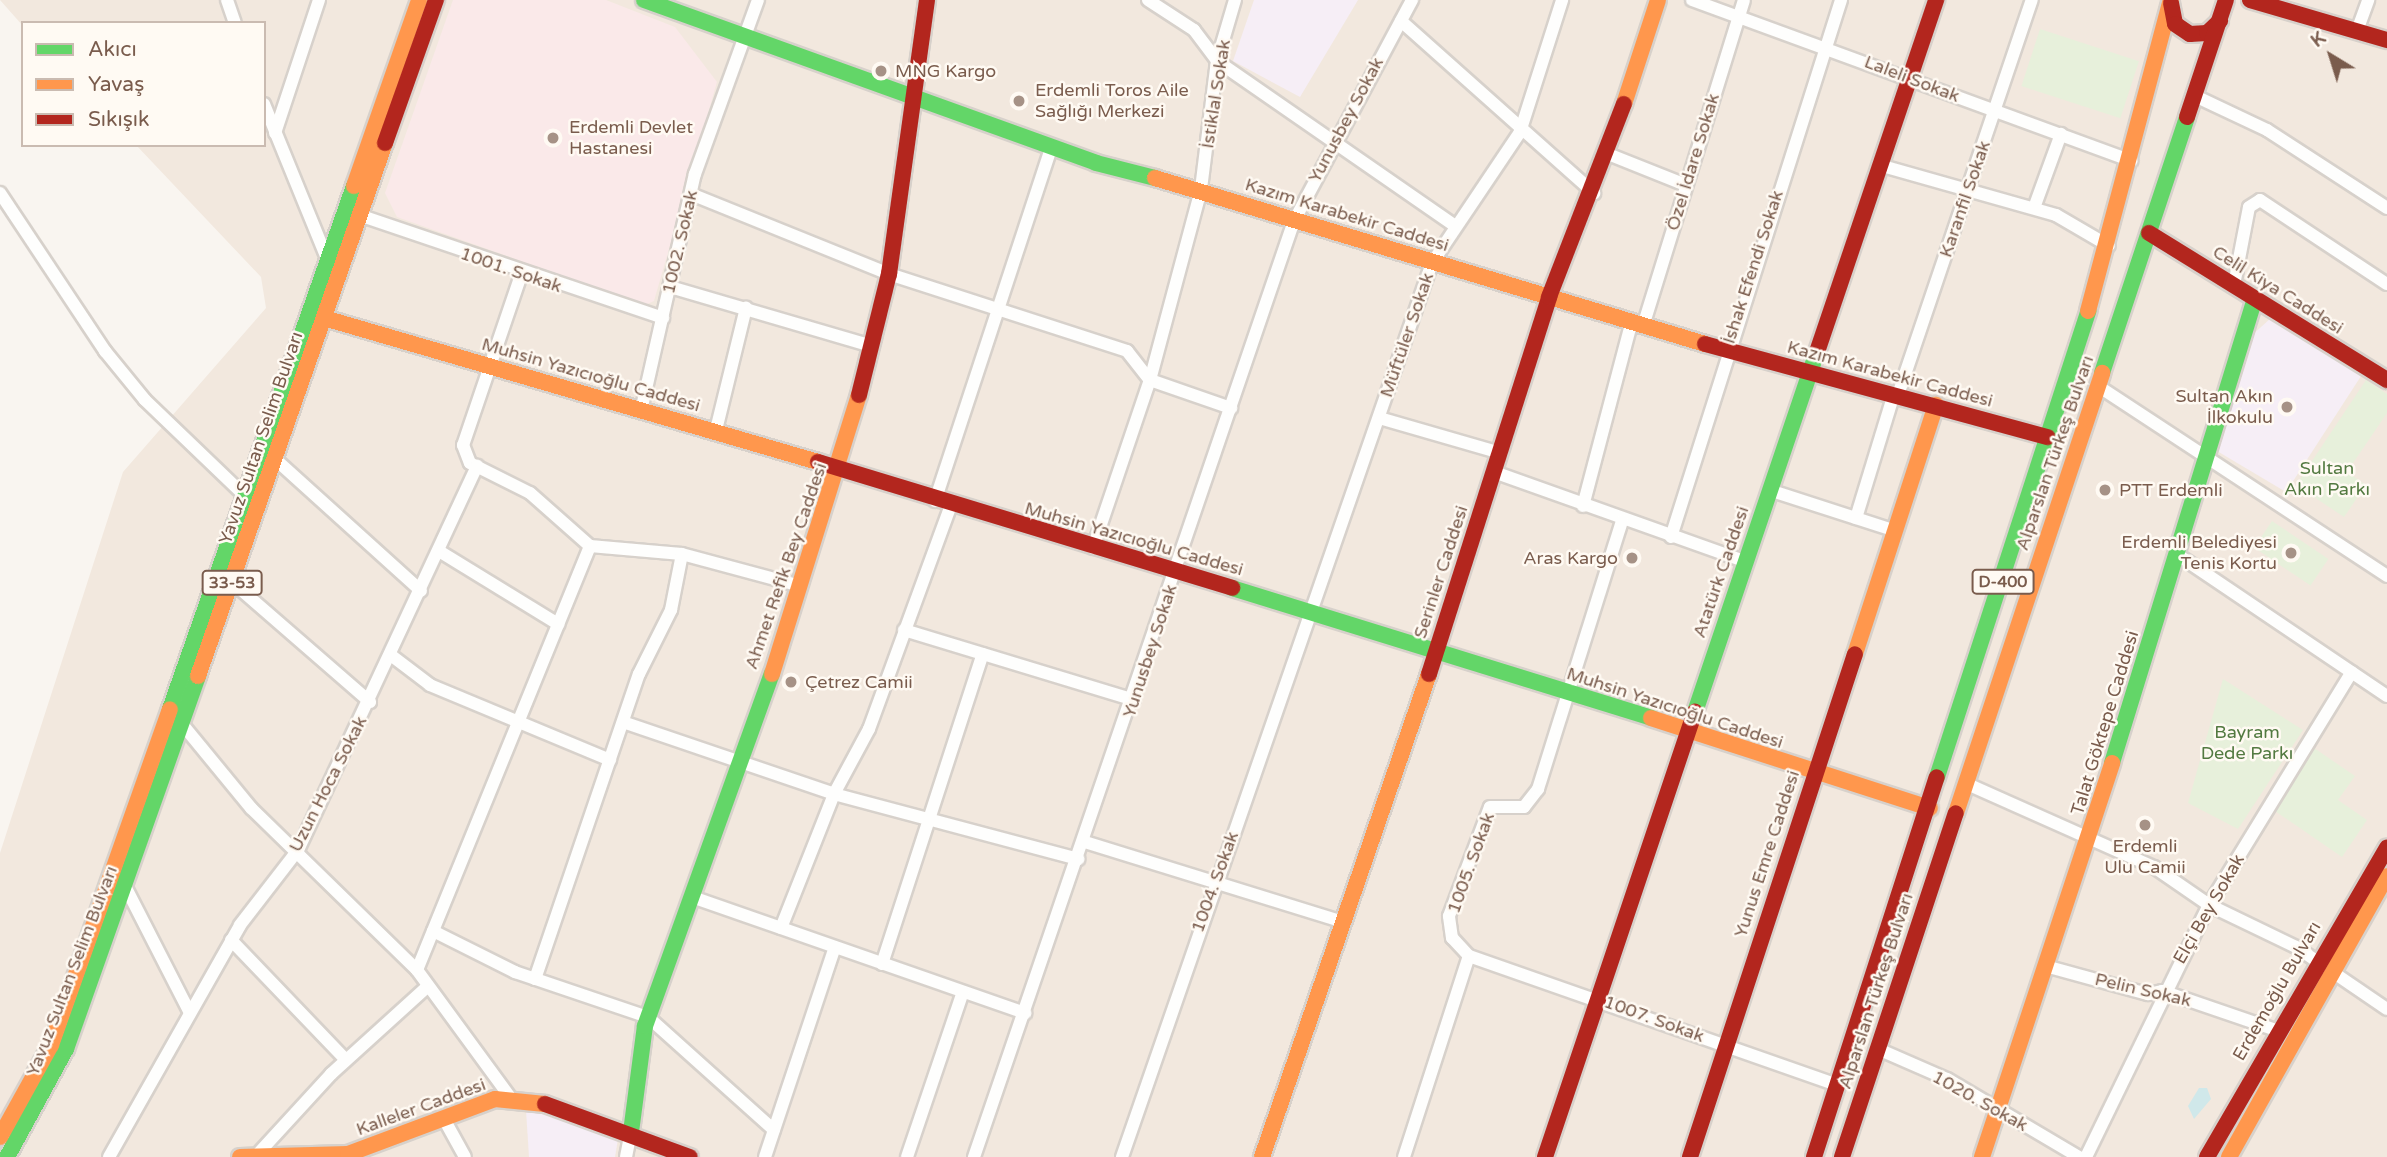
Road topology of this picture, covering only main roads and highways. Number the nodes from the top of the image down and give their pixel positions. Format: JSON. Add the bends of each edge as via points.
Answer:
{"nodes":[{"id":1,"x":419,"y":0,"type":"edge"},
{"id":2,"x":436,"y":0,"type":"edge"},
{"id":3,"x":644,"y":0,"type":"edge"},
{"id":4,"x":927,"y":0,"type":"edge"},
{"id":5,"x":1658,"y":0,"type":"edge"},
{"id":6,"x":1936,"y":0,"type":"edge"},
{"id":7,"x":2171,"y":0,"type":"edge"},
{"id":8,"x":2226,"y":0,"type":"edge"},
{"id":9,"x":2250,"y":0,"type":"edge"},
{"id":10,"x":2220,"y":21,"type":"junction"},
{"id":11,"x":2387,"y":40,"type":"edge"},
{"id":12,"x":915,"y":93,"type":"junction"},
{"id":13,"x":2150,"y":233,"type":"junction"},
{"id":14,"x":1549,"y":297,"type":"junction"},
{"id":15,"x":2255,"y":298,"type":"junction"},
{"id":16,"x":324,"y":318,"type":"junction"},
{"id":17,"x":1812,"y":372,"type":"junction"},
{"id":18,"x":2387,"y":379,"type":"edge"},
{"id":19,"x":1936,"y":405,"type":"junction"},
{"id":20,"x":2048,"y":436,"type":"junction"},
{"id":21,"x":839,"y":471,"type":"junction"},
{"id":22,"x":1438,"y":647,"type":"junction"},
{"id":23,"x":1687,"y":733,"type":"junction"},
{"id":24,"x":1814,"y":774,"type":"junction"},
{"id":25,"x":1930,"y":808,"type":"junction"},
{"id":26,"x":2387,"y":848,"type":"edge"},
{"id":27,"x":2387,"y":876,"type":"edge"},
{"id":28,"x":631,"y":1132,"type":"junction"},
{"id":29,"x":0,"y":1137,"type":"edge"},
{"id":30,"x":7,"y":1157,"type":"edge"},
{"id":31,"x":240,"y":1157,"type":"edge"},
{"id":32,"x":255,"y":1157,"type":"edge"},
{"id":33,"x":690,"y":1157,"type":"edge"},
{"id":34,"x":1262,"y":1157,"type":"edge"},
{"id":35,"x":1545,"y":1157,"type":"edge"},
{"id":36,"x":1690,"y":1157,"type":"edge"},
{"id":37,"x":1814,"y":1157,"type":"edge"},
{"id":38,"x":1842,"y":1157,"type":"edge"},
{"id":39,"x":1982,"y":1157,"type":"edge"},
{"id":40,"x":2207,"y":1157,"type":"edge"},
{"id":41,"x":2230,"y":1157,"type":"edge"}],
"edges":[{"from":1,"to":29,"type":"main road","name":"Yavuz Sultan Selim Bulvarı","number":"33-53","via":[[51,1045]]},
{"from":2,"to":16,"type":"main road","name":"Yavuz Sultan Selim Bulvarı","number":"33-53"},
{"from":3,"to":12,"type":"main road","name":"Kazım Karabekir Caddesi"},
{"from":4,"to":12,"type":"main road","name":"Ahmet Refik Bey Caddesi"},
{"from":5,"to":14,"type":"main road","name":"Serinler Caddesi","via":[[1594,193]]},
{"from":6,"to":17,"type":"main road","name":"Atatürk Caddesi"},
{"from":7,"to":10,"type":"main road","via":[[2175,24],[2190,34],[2207,33]]},
{"from":7,"to":20,"type":"main road","name":"Alparslan Türkeş Bulvarı","number":"D-400","via":[[2109,246]]},
{"from":8,"to":10,"type":"main road","name":"Alparslan Türkeş Bulvarı","number":"D-400"},
{"from":9,"to":11,"type":"main road"},
{"from":10,"to":13,"type":"main road","name":"Alparslan Türkeş Bulvarı","number":"D-400"},
{"from":12,"to":14,"type":"main road","name":"Kazım Karabekir Caddesi","via":[[1052,146]]},
{"from":12,"to":21,"type":"main road","name":"Ahmet Refik Bey Caddesi","via":[[889,274]]},
{"from":13,"to":15,"type":"main road","name":"Celil Kiya Caddesi"},
{"from":13,"to":38,"type":"main road","name":"Alparslan Türkeş Bulvarı","number":"D-400"},
{"from":14,"to":17,"type":"main road","name":"Kazım Karabekir Caddesi"},
{"from":14,"to":22,"type":"main road","name":"Serinler Caddesi"},
{"from":15,"to":18,"type":"main road","name":"Celil Kiya Caddesi"},
{"from":15,"to":39,"type":"main road","name":"Talat Göktepe Caddesi","via":[[2049,967]]},
{"from":16,"to":21,"type":"main road","name":"Muhsin Yazıcıoğlu Caddesi","via":[[716,430]]},
{"from":16,"to":30,"type":"main road","name":"Yavuz Sultan Selim Bulvarı","number":"33-53","via":[[66,1049]]},
{"from":17,"to":19,"type":"main road","name":"Kazım Karabekir Caddesi"},
{"from":17,"to":23,"type":"main road","name":"Atatürk Caddesi"},
{"from":19,"to":20,"type":"main road","name":"Kazım Karabekir Caddesi"},
{"from":19,"to":24,"type":"main road","name":"Yunus Emre Caddesi"},
{"from":20,"to":25,"type":"main road","name":"Alparslan Türkeş Bulvarı","number":"D-400"},
{"from":21,"to":22,"type":"main road","name":"Muhsin Yazıcıoğlu Caddesi","via":[[1176,574]]},
{"from":21,"to":28,"type":"main road","name":"Ahmet Refik Bey Caddesi","via":[[797,585],[743,758],[648,1017]]},
{"from":22,"to":23,"type":"main road","name":"Muhsin Yazıcıoğlu Caddesi"},
{"from":22,"to":34,"type":"main road","name":"Serinler Caddesi"},
{"from":23,"to":24,"type":"main road","name":"Muhsin Yazıcıoğlu Caddesi"},
{"from":23,"to":35,"type":"main road","name":"Atatürk Caddesi","via":[[1602,999]]},
{"from":24,"to":25,"type":"main road","name":"Muhsin Yazıcıoğlu Caddesi"},
{"from":24,"to":36,"type":"main road","name":"Yunus Emre Caddesi"},
{"from":25,"to":37,"type":"main road","name":"Alparslan Türkeş Bulvarı","number":"D-400"},
{"from":26,"to":40,"type":"main road","name":"Erdemoğlu Bulvarı","via":[[2316,960]]},
{"from":27,"to":41,"type":"main road","name":"Erdemoğlu Bulvarı"},
{"from":28,"to":32,"type":"main road","name":"Kalleler Caddesi","via":[[495,1099],[348,1154]]},
{"from":28,"to":33,"type":"main road","name":"Kalleler Caddesi"},
{"from":31,"to":32,"type":"main road","name":"Kalleler Caddesi"}]}
